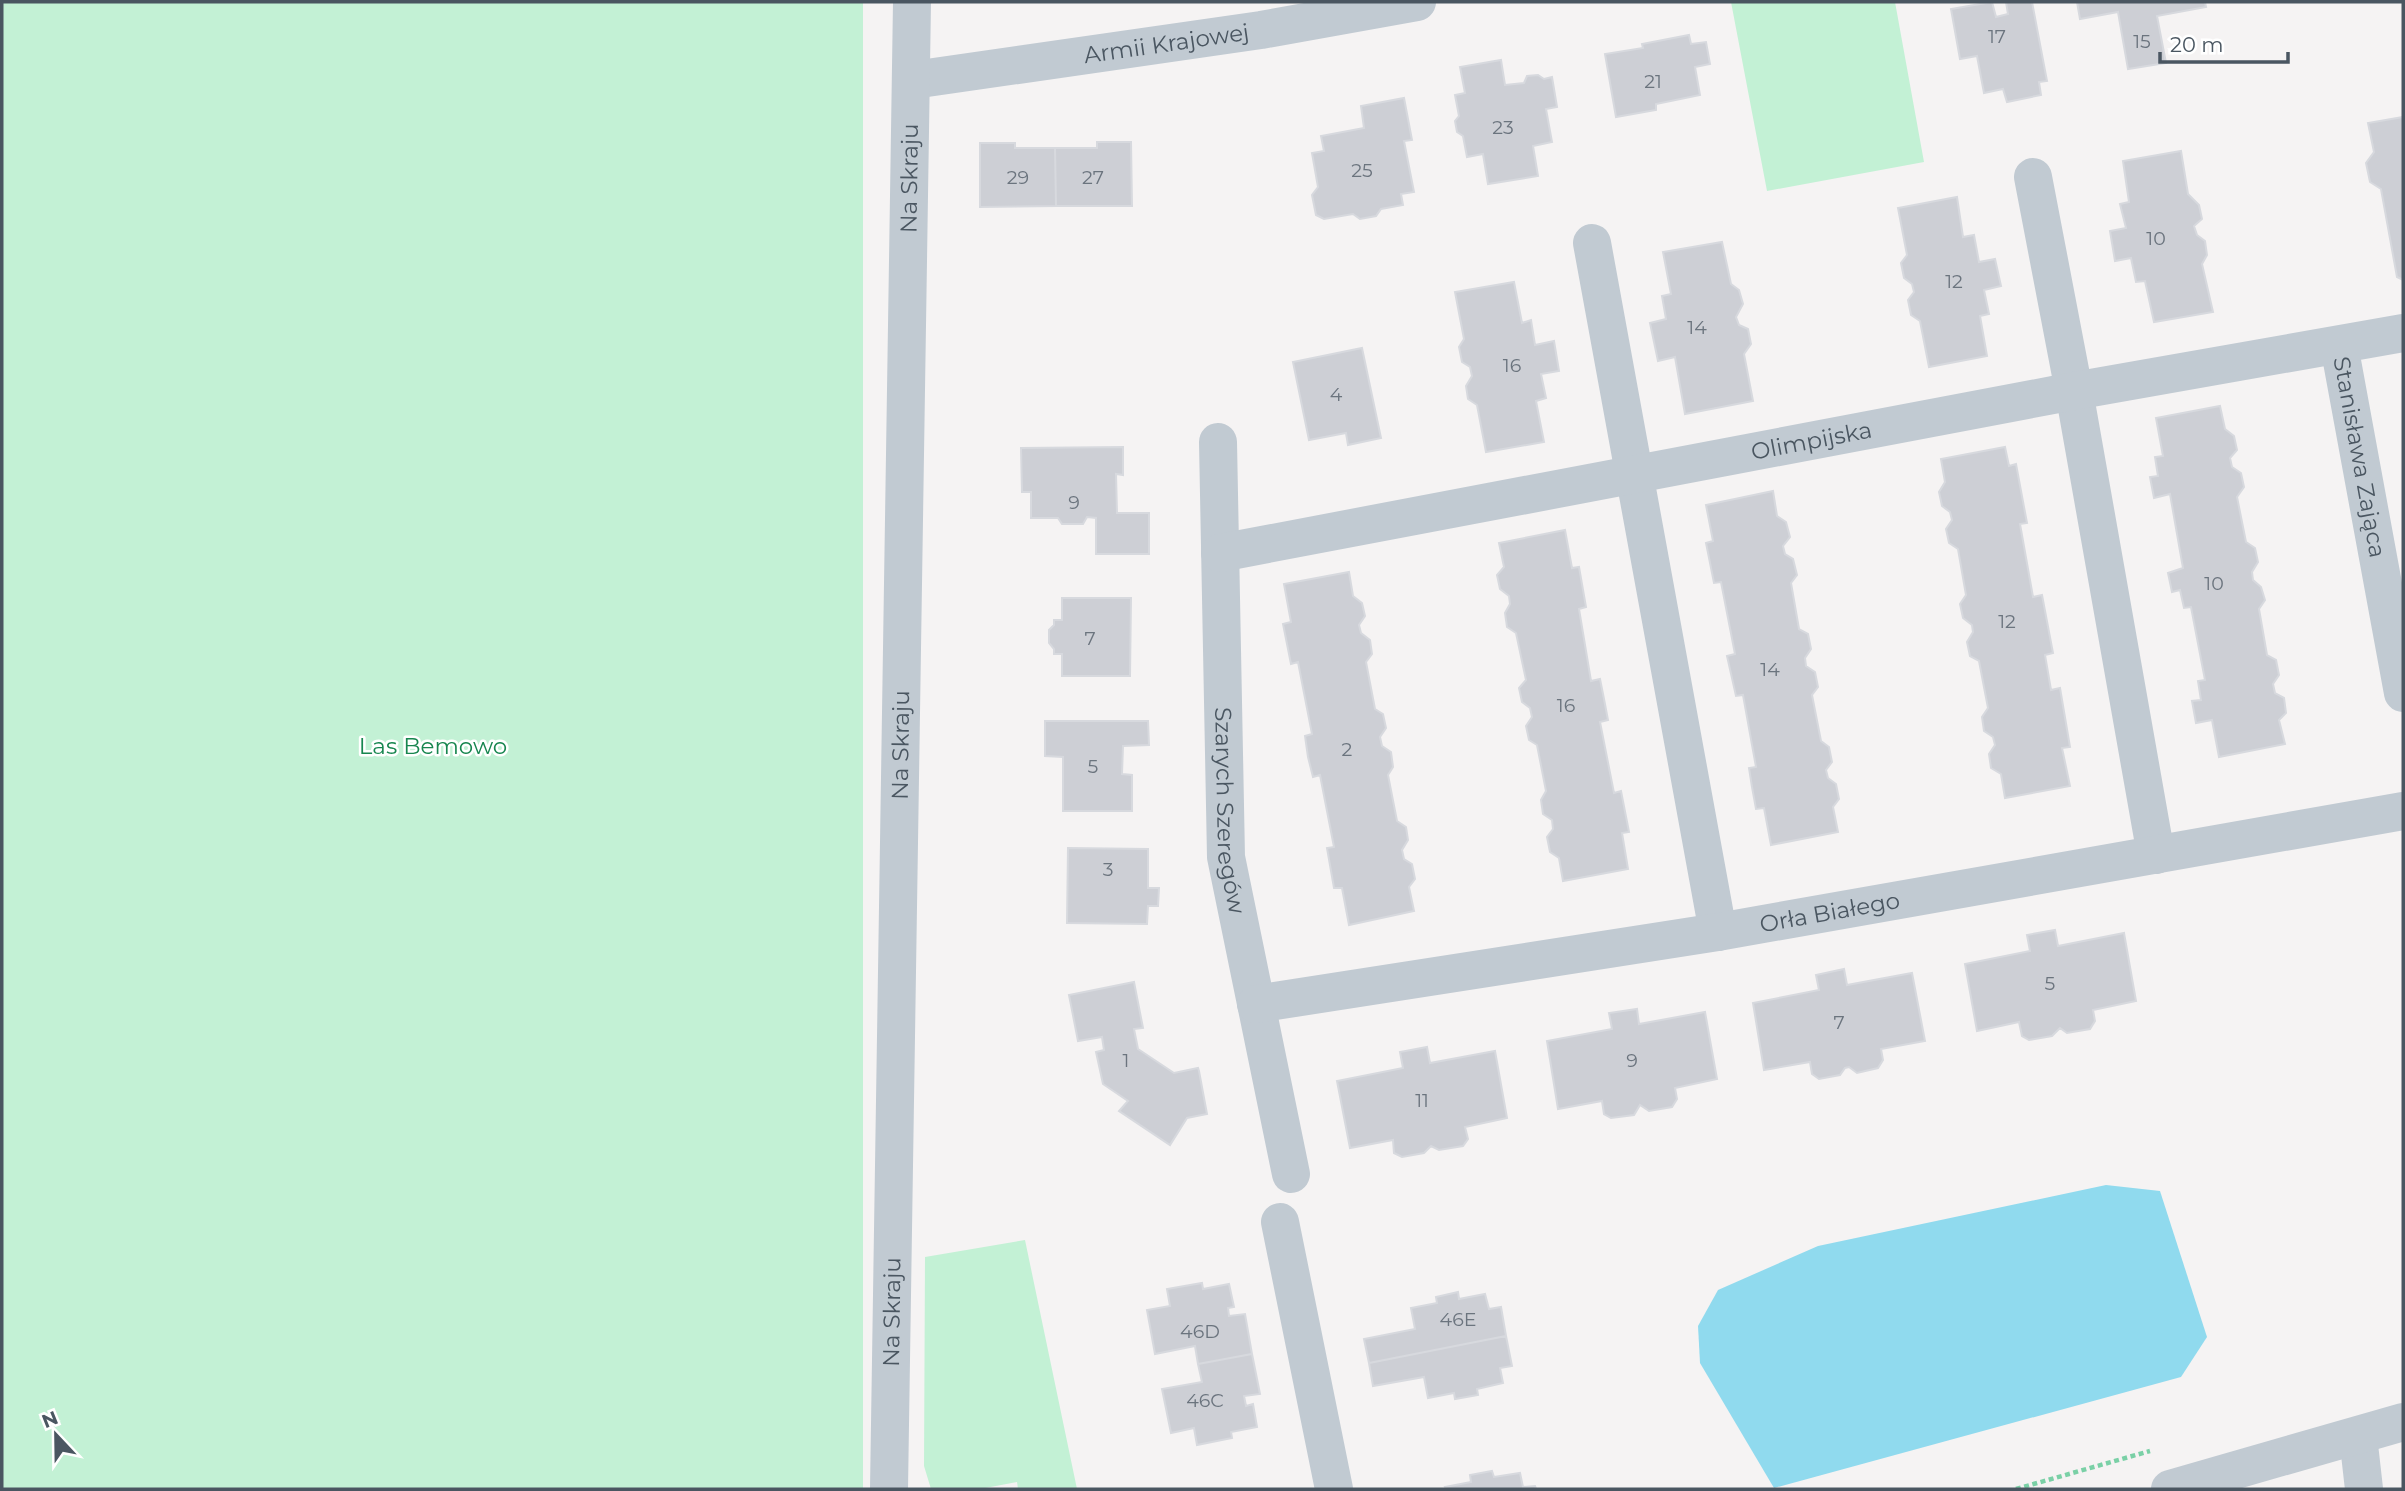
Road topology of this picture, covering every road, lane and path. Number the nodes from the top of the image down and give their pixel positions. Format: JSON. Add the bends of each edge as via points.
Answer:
{"nodes":[{"id":1,"x":912,"y":2,"type":"edge"},
{"id":2,"x":1417,"y":2,"type":"edge"},
{"id":3,"x":913,"y":80,"type":"junction"},
{"id":4,"x":2033,"y":177,"type":"dead end"},
{"id":5,"x":1591,"y":243,"type":"dead end"},
{"id":6,"x":2403,"y":333,"type":"edge"},
{"id":7,"x":2339,"y":345,"type":"junction"},
{"id":8,"x":2074,"y":391,"type":"junction"},
{"id":9,"x":1218,"y":442,"type":"dead end"},
{"id":10,"x":1633,"y":476,"type":"junction"},
{"id":11,"x":1220,"y":553,"type":"junction"},
{"id":12,"x":2403,"y":692,"type":"edge"},
{"id":13,"x":2403,"y":811,"type":"edge"},
{"id":14,"x":2156,"y":855,"type":"junction"},
{"id":15,"x":1718,"y":932,"type":"junction"},
{"id":16,"x":1256,"y":1004,"type":"junction"},
{"id":17,"x":1291,"y":1174,"type":"dead end"},
{"id":18,"x":1280,"y":1222,"type":"dead end"},
{"id":19,"x":2403,"y":1422,"type":"edge"},
{"id":20,"x":2358,"y":1436,"type":"junction"},
{"id":21,"x":889,"y":1489,"type":"edge"},
{"id":22,"x":1335,"y":1489,"type":"edge"},
{"id":23,"x":2170,"y":1489,"type":"edge"},
{"id":24,"x":2364,"y":1489,"type":"edge"}],
"edges":[{"from":1,"to":3,"type":"street","name":"Na Skraju"},
{"from":2,"to":3,"type":"street","name":"Armii Krajowej","via":[[1248,32]]},
{"from":3,"to":21,"type":"street","name":"Na Skraju"},
{"from":4,"to":8,"type":"street"},
{"from":5,"to":10,"type":"street"},
{"from":6,"to":7,"type":"street","name":"Olimpijska"},
{"from":7,"to":8,"type":"street","name":"Olimpijska"},
{"from":7,"to":12,"type":"street","name":"Stanisława Zająca"},
{"from":8,"to":10,"type":"street","name":"Olimpijska"},
{"from":8,"to":14,"type":"street"},
{"from":9,"to":11,"type":"street","name":"Szarych Szeregów"},
{"from":10,"to":11,"type":"street","name":"Olimpijska"},
{"from":10,"to":15,"type":"street"},
{"from":11,"to":16,"type":"street","name":"Szarych Szeregów","via":[[1226,857]]},
{"from":13,"to":14,"type":"street","name":"Orła Białego"},
{"from":14,"to":15,"type":"street","name":"Orła Białego"},
{"from":15,"to":16,"type":"street","name":"Orła Białego"},
{"from":16,"to":17,"type":"street","name":"Szarych Szeregów"},
{"from":18,"to":22,"type":"street"},
{"from":19,"to":20,"type":"street"},
{"from":20,"to":23,"type":"street"},
{"from":20,"to":24,"type":"street"}]}
